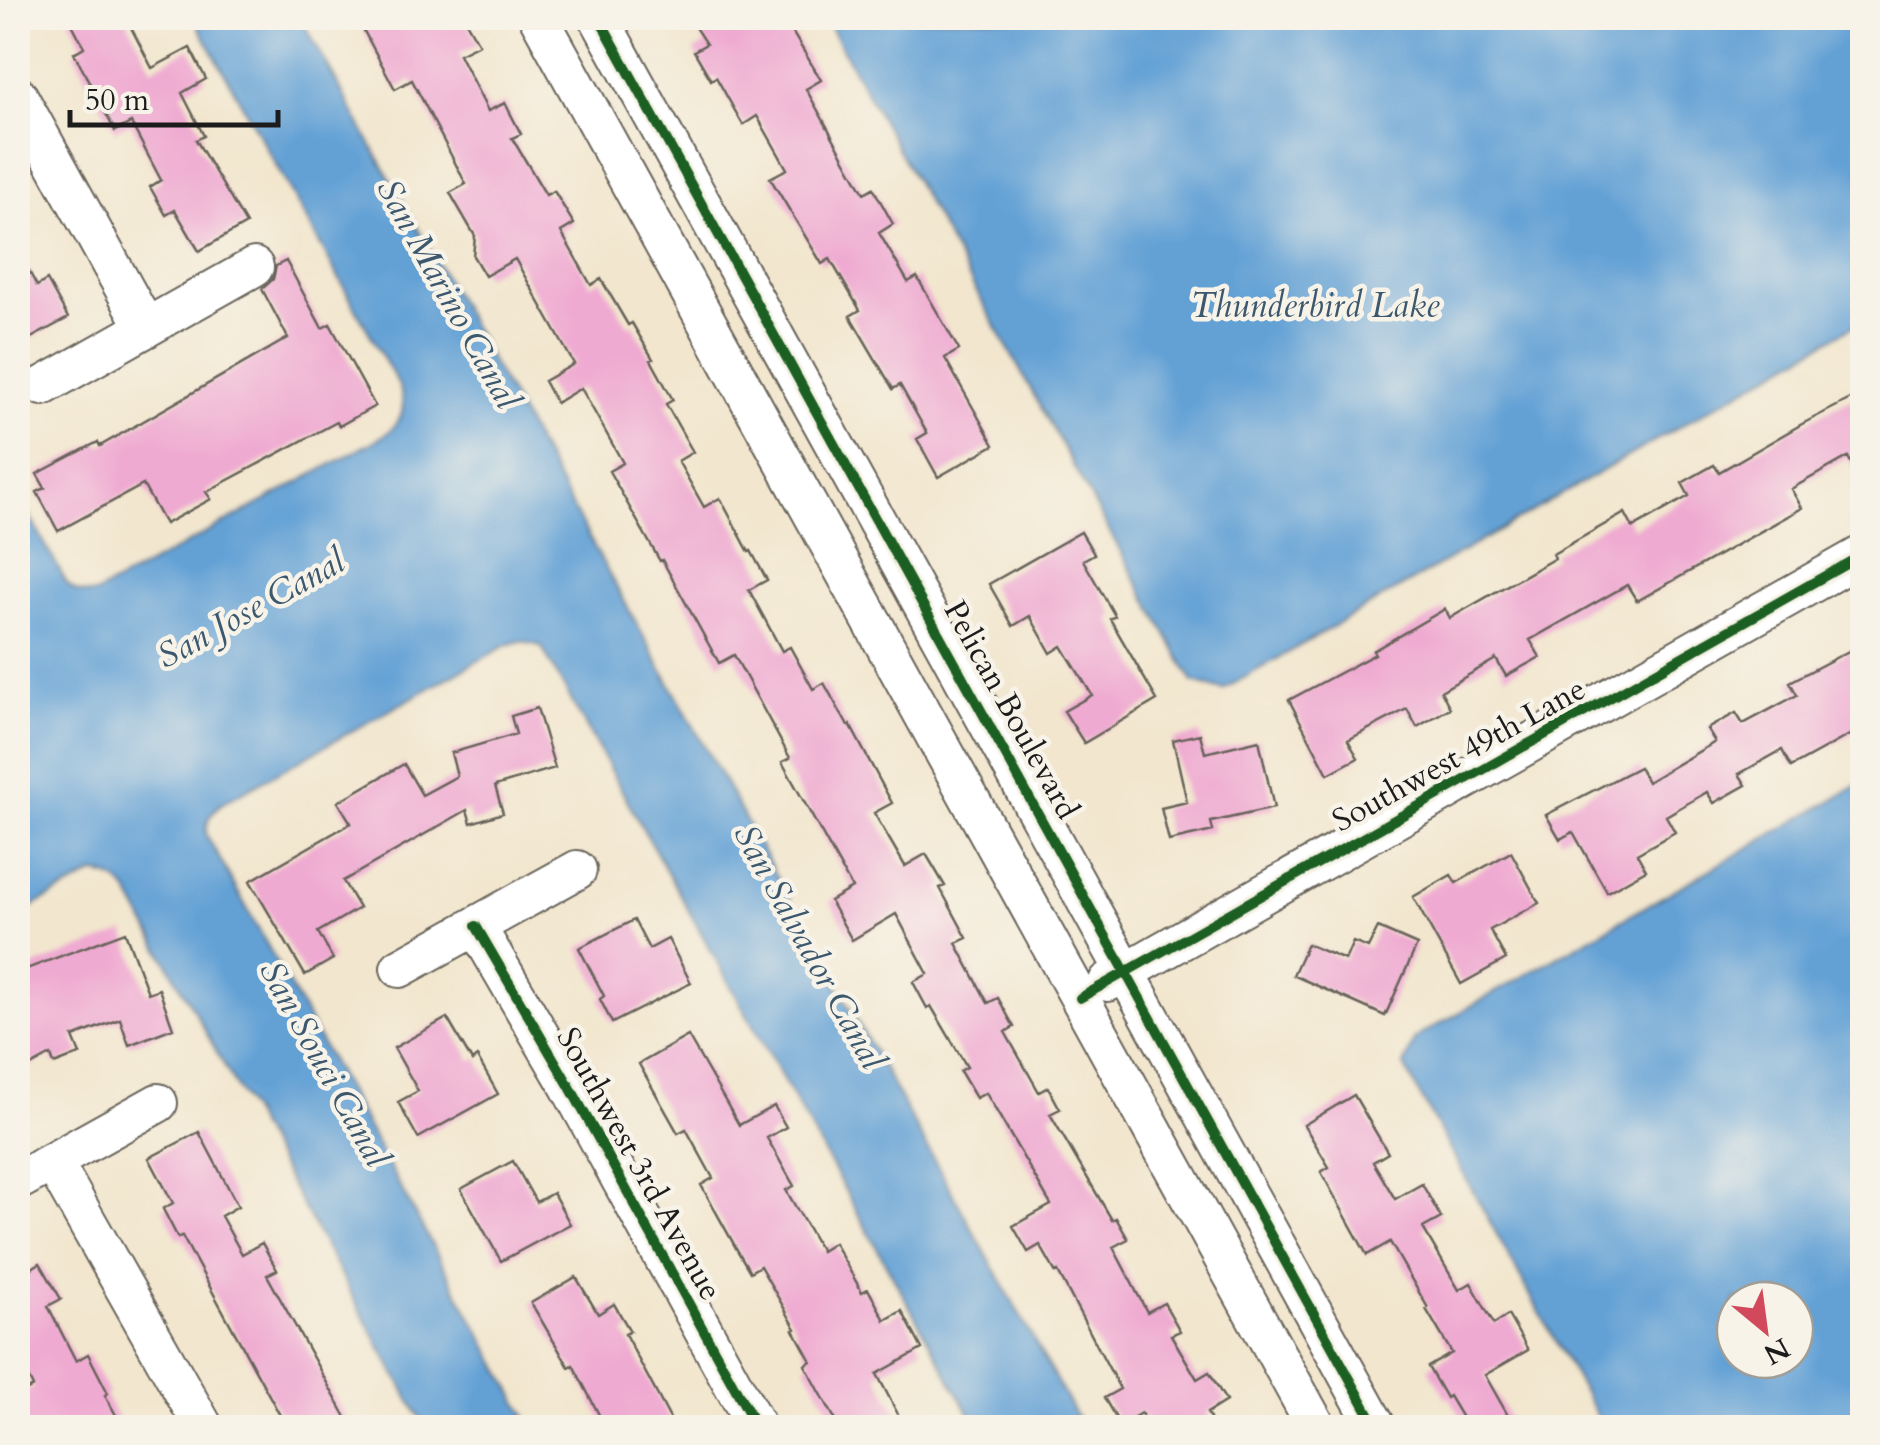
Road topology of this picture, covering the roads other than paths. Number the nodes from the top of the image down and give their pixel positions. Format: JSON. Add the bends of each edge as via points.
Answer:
{"nodes":[{"id":1,"x":540,"y":18,"type":"edge"},
{"id":2,"x":599,"y":18,"type":"edge"},
{"id":3,"x":18,"y":96,"type":"edge"},
{"id":4,"x":254,"y":267,"type":"dead end"},
{"id":5,"x":146,"y":328,"type":"junction"},
{"id":6,"x":771,"y":328,"type":"junction"},
{"id":7,"x":725,"y":355,"type":"junction"},
{"id":8,"x":43,"y":386,"type":"dead end"},
{"id":9,"x":1862,"y":555,"type":"edge"},
{"id":10,"x":578,"y":870,"type":"dead end"},
{"id":11,"x":476,"y":926,"type":"junction"},
{"id":12,"x":400,"y":968,"type":"dead end"},
{"id":13,"x":1127,"y":972,"type":"junction"},
{"id":14,"x":1080,"y":998,"type":"junction"},
{"id":15,"x":158,"y":1104,"type":"dead end"},
{"id":16,"x":53,"y":1162,"type":"junction"},
{"id":17,"x":18,"y":1182,"type":"edge"},
{"id":18,"x":204,"y":1428,"type":"edge"},
{"id":19,"x":757,"y":1428,"type":"edge"},
{"id":20,"x":1317,"y":1428,"type":"edge"},
{"id":21,"x":1377,"y":1428,"type":"edge"}],
"edges":[{"from":1,"to":7,"type":"street"},
{"from":2,"to":6,"type":"street","name":"Pelican Boulevard"},
{"from":3,"to":5,"type":"street"},
{"from":4,"to":5,"type":"street"},
{"from":5,"to":8,"type":"street"},
{"from":6,"to":7,"type":"street"},
{"from":6,"to":13,"type":"street","name":"Pelican Boulevard"},
{"from":7,"to":14,"type":"street"},
{"from":9,"to":13,"type":"street","name":"Southwest 49th Lane"},
{"from":10,"to":11,"type":"street"},
{"from":11,"to":12,"type":"street"},
{"from":11,"to":19,"type":"street","name":"Southwest 3rd Avenue"},
{"from":13,"to":14,"type":"street","name":"Southwest 49th Lane"},
{"from":13,"to":21,"type":"street","name":"Pelican Boulevard"},
{"from":14,"to":20,"type":"street"},
{"from":15,"to":16,"type":"street"},
{"from":16,"to":17,"type":"street"},
{"from":16,"to":18,"type":"street"}]}
